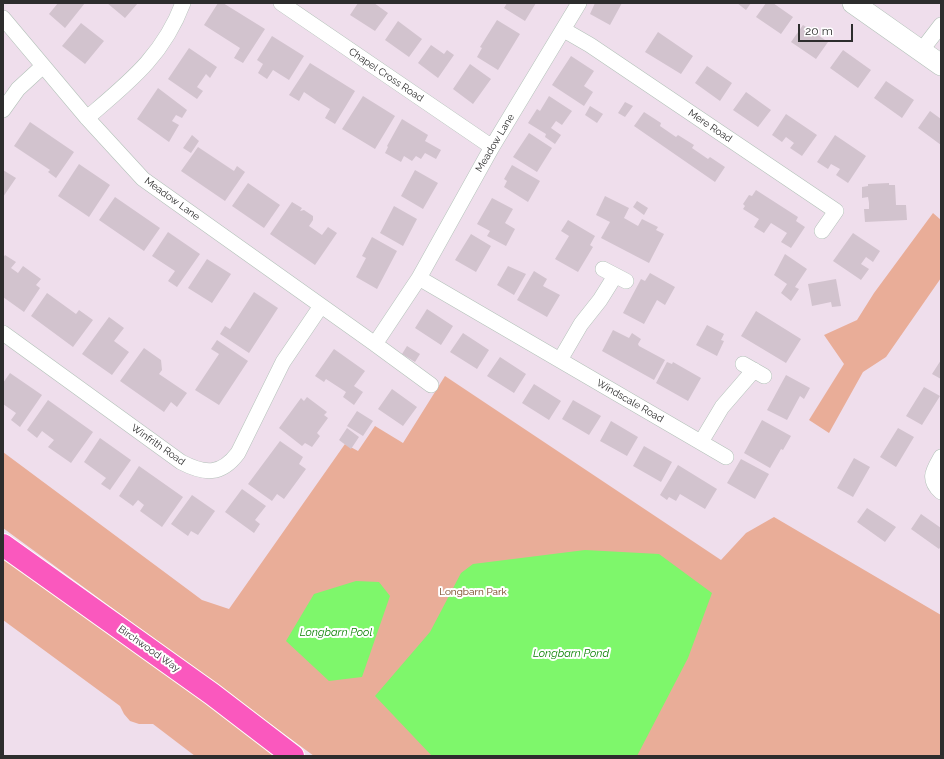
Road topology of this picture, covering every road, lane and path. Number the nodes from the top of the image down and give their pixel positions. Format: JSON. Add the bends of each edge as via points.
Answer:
{"nodes":[{"id":1,"x":183,"y":3,"type":"edge"},
{"id":2,"x":281,"y":3,"type":"edge"},
{"id":3,"x":579,"y":3,"type":"edge"},
{"id":4,"x":853,"y":3,"type":"edge"},
{"id":5,"x":3,"y":18,"type":"edge"},
{"id":6,"x":941,"y":25,"type":"edge"},
{"id":7,"x":564,"y":30,"type":"junction"},
{"id":8,"x":921,"y":51,"type":"junction"},
{"id":9,"x":43,"y":66,"type":"junction"},
{"id":10,"x":941,"y":66,"type":"edge"},
{"id":11,"x":3,"y":110,"type":"edge"},
{"id":12,"x":87,"y":118,"type":"junction"},
{"id":13,"x":492,"y":147,"type":"junction"},
{"id":14,"x":822,"y":231,"type":"dead end"},
{"id":15,"x":615,"y":275,"type":"dead end"},
{"id":16,"x":419,"y":278,"type":"junction"},
{"id":17,"x":321,"y":306,"type":"junction"},
{"id":18,"x":3,"y":333,"type":"edge"},
{"id":19,"x":375,"y":344,"type":"junction"},
{"id":20,"x":560,"y":360,"type":"junction"},
{"id":21,"x":754,"y":370,"type":"dead end"},
{"id":22,"x":431,"y":385,"type":"dead end"},
{"id":23,"x":701,"y":442,"type":"junction"},
{"id":24,"x":726,"y":457,"type":"dead end"},
{"id":25,"x":941,"y":457,"type":"edge"},
{"id":26,"x":941,"y":492,"type":"edge"},
{"id":27,"x":3,"y":545,"type":"edge"},
{"id":28,"x":293,"y":756,"type":"edge"}],
"edges":[{"from":1,"to":12,"type":"street","via":[[168,35],[154,56]]},
{"from":2,"to":13,"type":"street","name":"Chapel Cross Road"},
{"from":3,"to":7,"type":"street","name":"Meadow Lane"},
{"from":4,"to":8,"type":"street"},
{"from":5,"to":9,"type":"street","name":"Meadow Lane"},
{"from":6,"to":8,"type":"street"},
{"from":7,"to":13,"type":"street","name":"Meadow Lane"},
{"from":7,"to":14,"type":"street","name":"Mere Road","via":[[836,211]]},
{"from":8,"to":10,"type":"street"},
{"from":9,"to":11,"type":"street","via":[[18,89]]},
{"from":9,"to":12,"type":"street","name":"Meadow Lane"},
{"from":12,"to":17,"type":"street","name":"Meadow Lane","via":[[144,179]]},
{"from":13,"to":16,"type":"street","name":"Meadow Lane"},
{"from":15,"to":20,"type":"street"},
{"from":16,"to":19,"type":"street","name":"Meadow Lane"},
{"from":16,"to":20,"type":"street","name":"Windscale Road"},
{"from":17,"to":18,"type":"street","name":"Winfrith Road","via":[[283,362],[238,453],[221,469],[207,472],[181,462]]},
{"from":17,"to":19,"type":"street","name":"Meadow Lane"},
{"from":19,"to":22,"type":"street","name":"Meadow Lane"},
{"from":20,"to":23,"type":"street","name":"Windscale Road"},
{"from":21,"to":23,"type":"street","via":[[722,407]]},
{"from":23,"to":24,"type":"street","name":"Windscale Road"},
{"from":25,"to":26,"type":"street","via":[[932,472],[933,482]]},
{"from":27,"to":28,"type":"main road","name":"Birchwood Way","via":[[212,694]]}]}
